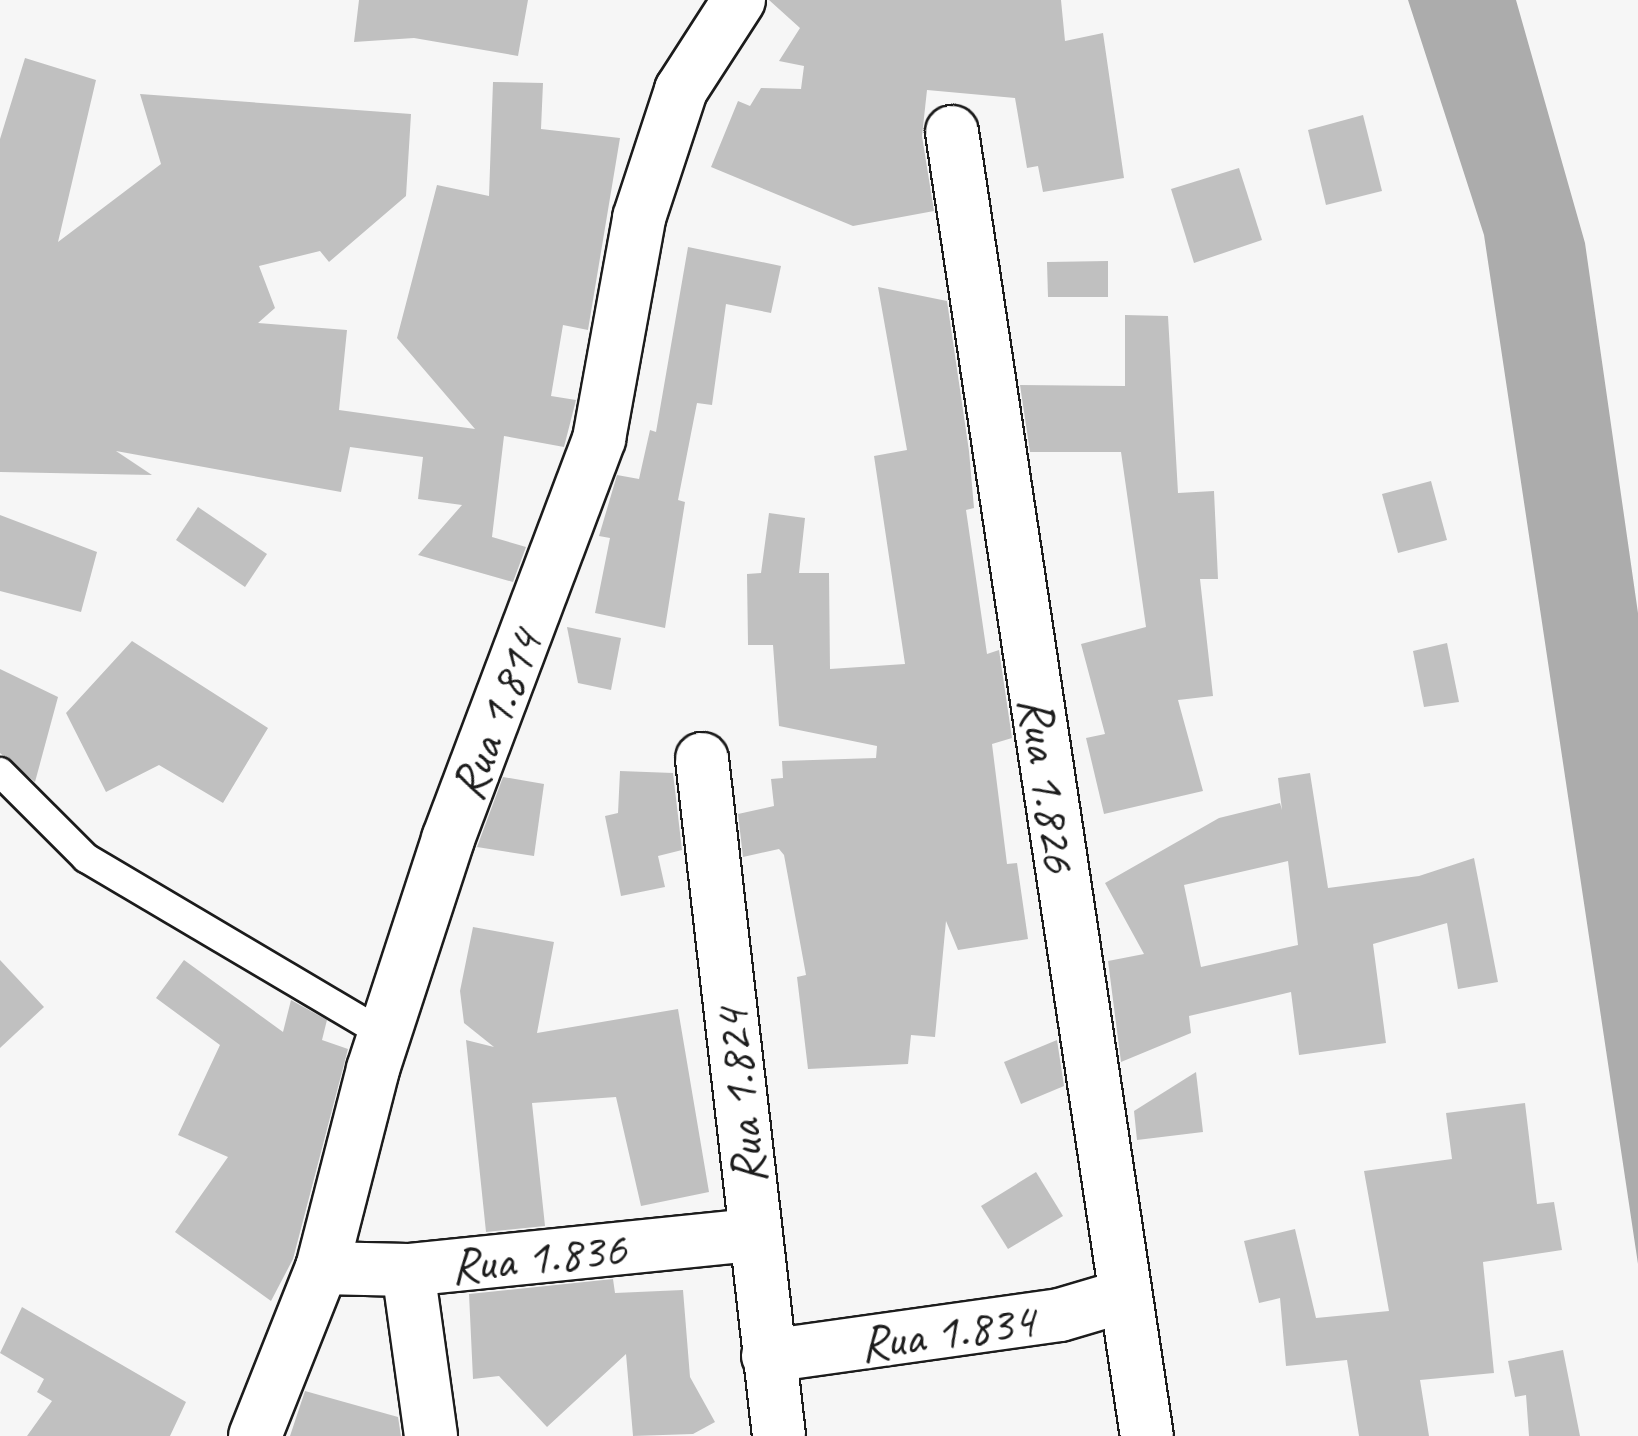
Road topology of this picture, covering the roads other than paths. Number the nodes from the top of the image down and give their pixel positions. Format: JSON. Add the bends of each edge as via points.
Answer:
{"nodes":[{"id":1,"x":739,"y":0,"type":"edge"},
{"id":2,"x":952,"y":132,"type":"dead end"},
{"id":3,"x":702,"y":759,"type":"dead end"},
{"id":4,"x":0,"y":772,"type":"edge"},
{"id":5,"x":384,"y":1034,"type":"junction"},
{"id":6,"x":755,"y":1235,"type":"junction"},
{"id":7,"x":322,"y":1268,"type":"junction"},
{"id":8,"x":408,"y":1270,"type":"junction"},
{"id":9,"x":1124,"y":1296,"type":"junction"},
{"id":10,"x":768,"y":1356,"type":"junction"},
{"id":11,"x":255,"y":1436,"type":"edge"},
{"id":12,"x":431,"y":1436,"type":"edge"},
{"id":13,"x":779,"y":1436,"type":"edge"},
{"id":14,"x":1147,"y":1436,"type":"edge"}],
"edges":[{"from":1,"to":5,"type":"street","name":"Rua 1.814","via":[[681,90],[639,218],[599,440],[448,839]]},
{"from":2,"to":9,"type":"street","name":"Rua 1.826"},
{"from":3,"to":6,"type":"street","name":"Rua 1.824"},
{"from":4,"to":5,"type":"lane","via":[[86,858]]},
{"from":5,"to":7,"type":"street","name":"Rua 1.814"},
{"from":6,"to":8,"type":"street","name":"Rua 1.836"},
{"from":6,"to":10,"type":"street","name":"Rua 1.824"},
{"from":7,"to":8,"type":"street","name":"Rua 1.836"},
{"from":7,"to":11,"type":"street","name":"Rua 1.814"},
{"from":8,"to":12,"type":"street"},
{"from":9,"to":10,"type":"street","name":"Rua 1.834","via":[[987,1328]]},
{"from":9,"to":14,"type":"street","name":"Rua 1.826"},
{"from":10,"to":13,"type":"street","name":"Rua 1.824"}]}
